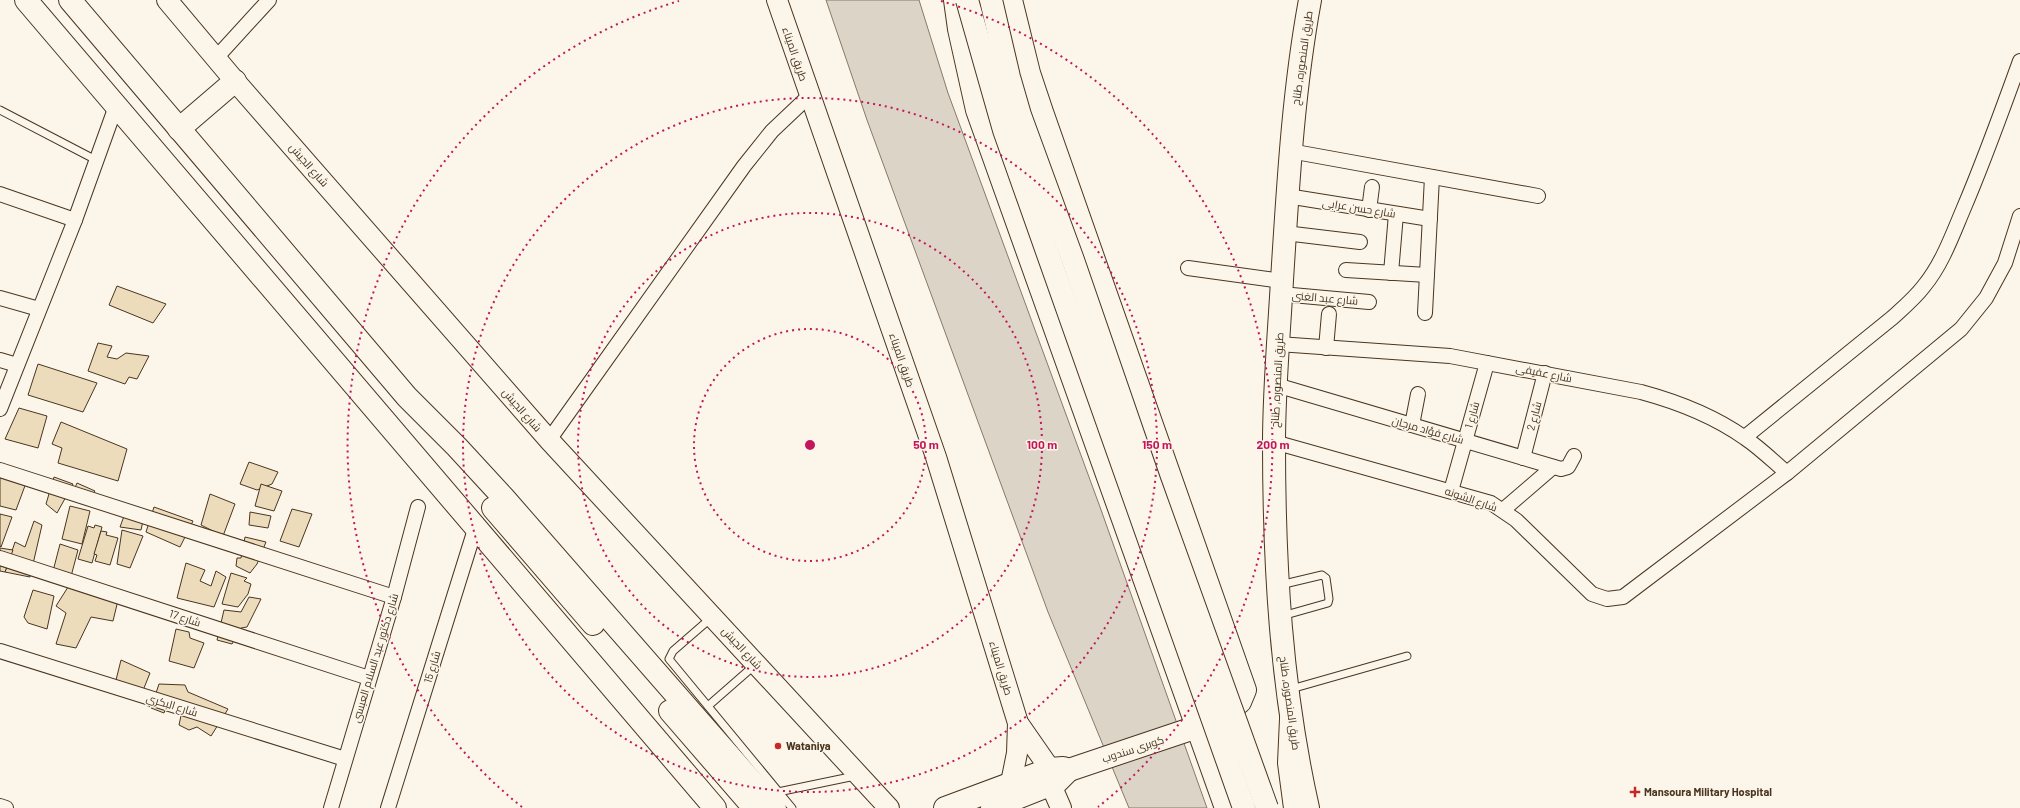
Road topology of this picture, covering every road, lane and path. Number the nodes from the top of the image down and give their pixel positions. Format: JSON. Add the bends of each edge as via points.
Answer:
{"nodes":[{"id":1,"x":26,"y":0,"type":"edge"},
{"id":2,"x":70,"y":0,"type":"edge"},
{"id":3,"x":167,"y":0,"type":"edge"},
{"id":4,"x":269,"y":0,"type":"edge"},
{"id":5,"x":777,"y":0,"type":"edge"},
{"id":6,"x":955,"y":0,"type":"edge"},
{"id":7,"x":968,"y":0,"type":"edge"},
{"id":8,"x":991,"y":0,"type":"edge"},
{"id":9,"x":1011,"y":0,"type":"edge"},
{"id":10,"x":1310,"y":0,"type":"edge"},
{"id":11,"x":216,"y":58,"type":"junction"},
{"id":12,"x":2020,"y":61,"type":"edge"},
{"id":13,"x":235,"y":81,"type":"junction"},
{"id":14,"x":809,"y":96,"type":"junction"},
{"id":15,"x":116,"y":106,"type":"junction"},
{"id":16,"x":0,"y":110,"type":"edge"},
{"id":17,"x":179,"y":128,"type":"junction"},
{"id":18,"x":1290,"y":151,"type":"junction"},
{"id":19,"x":96,"y":160,"type":"junction"},
{"id":20,"x":1432,"y":177,"type":"junction"},
{"id":21,"x":1372,"y":187,"type":"dead end"},
{"id":22,"x":0,"y":194,"type":"edge"},
{"id":23,"x":1287,"y":196,"type":"junction"},
{"id":24,"x":1538,"y":196,"type":"dead end"},
{"id":25,"x":1369,"y":210,"type":"junction"},
{"id":26,"x":1396,"y":214,"type":"junction"},
{"id":27,"x":2020,"y":216,"type":"edge"},
{"id":28,"x":1430,"y":219,"type":"junction"},
{"id":29,"x":75,"y":220,"type":"junction"},
{"id":30,"x":1285,"y":233,"type":"junction"},
{"id":31,"x":1360,"y":242,"type":"dead end"},
{"id":32,"x":1188,"y":268,"type":"dead end"},
{"id":33,"x":1346,"y":270,"type":"dead end"},
{"id":34,"x":1391,"y":272,"type":"junction"},
{"id":35,"x":1427,"y":274,"type":"junction"},
{"id":36,"x":1282,"y":288,"type":"junction"},
{"id":37,"x":0,"y":298,"type":"edge"},
{"id":38,"x":1369,"y":302,"type":"dead end"},
{"id":39,"x":38,"y":309,"type":"junction"},
{"id":40,"x":1425,"y":313,"type":"dead end"},
{"id":41,"x":1329,"y":314,"type":"dead end"},
{"id":42,"x":1278,"y":344,"type":"junction"},
{"id":43,"x":1326,"y":348,"type":"junction"},
{"id":44,"x":0,"y":360,"type":"edge"},
{"id":45,"x":1488,"y":363,"type":"junction"},
{"id":46,"x":17,"y":365,"type":"junction"},
{"id":47,"x":1545,"y":373,"type":"junction"},
{"id":48,"x":1276,"y":385,"type":"junction"},
{"id":49,"x":1418,"y":394,"type":"dead end"},
{"id":50,"x":0,"y":409,"type":"edge"},
{"id":51,"x":426,"y":416,"type":"junction"},
{"id":52,"x":1412,"y":425,"type":"junction"},
{"id":53,"x":1744,"y":438,"type":"junction"},
{"id":54,"x":549,"y":440,"type":"junction"},
{"id":55,"x":1465,"y":441,"type":"junction"},
{"id":56,"x":1274,"y":442,"type":"junction"},
{"id":57,"x":1574,"y":456,"type":"dead end"},
{"id":58,"x":1523,"y":458,"type":"junction"},
{"id":59,"x":1554,"y":467,"type":"junction"},
{"id":60,"x":0,"y":470,"type":"edge"},
{"id":61,"x":1787,"y":473,"type":"junction"},
{"id":62,"x":1451,"y":491,"type":"junction"},
{"id":63,"x":418,"y":507,"type":"dead end"},
{"id":64,"x":1503,"y":510,"type":"junction"},
{"id":65,"x":476,"y":526,"type":"junction"},
{"id":66,"x":0,"y":558,"type":"edge"},
{"id":67,"x":1277,"y":586,"type":"junction"},
{"id":68,"x":394,"y":597,"type":"junction"},
{"id":69,"x":712,"y":616,"type":"junction"},
{"id":70,"x":1280,"y":617,"type":"junction"},
{"id":71,"x":0,"y":651,"type":"edge"},
{"id":72,"x":1408,"y":656,"type":"dead end"},
{"id":73,"x":756,"y":664,"type":"junction"},
{"id":74,"x":369,"y":678,"type":"junction"},
{"id":75,"x":1287,"y":690,"type":"junction"},
{"id":76,"x":708,"y":706,"type":"junction"},
{"id":77,"x":1291,"y":719,"type":"junction"},
{"id":78,"x":1018,"y":723,"type":"junction"},
{"id":79,"x":1190,"y":730,"type":"junction"},
{"id":80,"x":345,"y":759,"type":"junction"},
{"id":81,"x":859,"y":775,"type":"junction"},
{"id":82,"x":1057,"y":775,"type":"junction"},
{"id":83,"x":1011,"y":783,"type":"junction"},
{"id":84,"x":777,"y":800,"type":"edge"},
{"id":85,"x":0,"y":806,"type":"edge"},
{"id":86,"x":6,"y":808,"type":"edge"},
{"id":87,"x":331,"y":808,"type":"edge"},
{"id":88,"x":388,"y":808,"type":"edge"},
{"id":89,"x":715,"y":808,"type":"edge"},
{"id":90,"x":754,"y":808,"type":"edge"},
{"id":91,"x":792,"y":808,"type":"edge"},
{"id":92,"x":889,"y":808,"type":"edge"},
{"id":93,"x":945,"y":808,"type":"edge"},
{"id":94,"x":992,"y":808,"type":"edge"},
{"id":95,"x":1061,"y":808,"type":"edge"},
{"id":96,"x":1226,"y":808,"type":"edge"},
{"id":97,"x":1244,"y":808,"type":"edge"},
{"id":98,"x":1252,"y":808,"type":"edge"},
{"id":99,"x":1267,"y":808,"type":"edge"},
{"id":100,"x":1295,"y":808,"type":"edge"},
{"id":101,"x":1308,"y":808,"type":"edge"}],
"edges":[{"from":1,"to":15,"type":"main road"},
{"from":2,"to":17,"type":"main road"},
{"from":3,"to":11,"type":"street","name":"شارع الجيش"},
{"from":4,"to":11,"type":"street"},
{"from":5,"to":14,"type":"street","name":"طريق الميناء"},
{"from":6,"to":79,"type":"main road","via":[[977,110]]},
{"from":7,"to":97,"type":"main road","bridge":true,"via":[[1004,130]]},
{"from":8,"to":99,"type":"main road","bridge":true,"via":[[1020,115]]},
{"from":9,"to":79,"type":"main road","via":[[1027,67],[1042,112],[1244,684],[1244,697],[1240,702]]},
{"from":10,"to":18,"type":"main road","name":"طريق المنصوره, طناح"},
{"from":11,"to":13,"type":"street","name":"شارع الجيش"},
{"from":12,"to":53,"type":"street","via":[[1982,167],[1938,267],[1925,286],[1892,318]]},
{"from":13,"to":17,"type":"main road"},
{"from":13,"to":54,"type":"street","name":"شارع الجيش"},
{"from":14,"to":54,"type":"street","via":[[772,132],[744,166]]},
{"from":14,"to":78,"type":"street","name":"طريق الميناء","via":[[936,457]]},
{"from":15,"to":19,"type":"street"},
{"from":15,"to":65,"type":"main road"},
{"from":16,"to":19,"type":"lane"},
{"from":17,"to":51,"type":"main road"},
{"from":18,"to":20,"type":"street"},
{"from":18,"to":23,"type":"main road","name":"طريق المنصوره, طناح"},
{"from":19,"to":29,"type":"street"},
{"from":20,"to":24,"type":"street"},
{"from":20,"to":28,"type":"street"},
{"from":21,"to":25,"type":"street"},
{"from":22,"to":29,"type":"street"},
{"from":23,"to":25,"type":"street","name":"شارع حسن عرابى"},
{"from":23,"to":30,"type":"main road","name":"طريق المنصوره, طناح"},
{"from":25,"to":26,"type":"street","name":"شارع حسن عرابى"},
{"from":26,"to":28,"type":"street","name":"شارع حسن عرابى"},
{"from":26,"to":34,"type":"street"},
{"from":27,"to":61,"type":"street","name":"شارع الشونه","via":[[2005,263],[1986,298],[1961,329]]},
{"from":28,"to":35,"type":"street"},
{"from":29,"to":39,"type":"street"},
{"from":30,"to":31,"type":"street"},
{"from":30,"to":36,"type":"main road","name":"طريق المنصوره, طناح"},
{"from":32,"to":36,"type":"street","name":"شارع عبد الغنى"},
{"from":33,"to":34,"type":"street"},
{"from":34,"to":35,"type":"street"},
{"from":35,"to":40,"type":"street"},
{"from":36,"to":38,"type":"street","name":"شارع عبد الغنى"},
{"from":36,"to":42,"type":"main road","name":"طريق المنصوره, طناح"},
{"from":37,"to":39,"type":"street"},
{"from":39,"to":46,"type":"street"},
{"from":41,"to":43,"type":"street"},
{"from":42,"to":43,"type":"street","name":"شارع عفيفى"},
{"from":42,"to":48,"type":"main road","name":"طريق المنصوره, طناح"},
{"from":43,"to":45,"type":"street","name":"شارع عفيفى","via":[[1432,354]]},
{"from":44,"to":46,"type":"street"},
{"from":45,"to":47,"type":"street","name":"شارع عفيفى"},
{"from":45,"to":55,"type":"street","name":"شارع 1"},
{"from":46,"to":50,"type":"street"},
{"from":47,"to":53,"type":"street","name":"شارع عفيفى","via":[[1665,398],[1711,418]]},
{"from":47,"to":58,"type":"street","name":"شارع 2"},
{"from":48,"to":52,"type":"street","name":"شارع فؤاد مرجان"},
{"from":48,"to":56,"type":"main road","name":"طريق المنصوره, طناح"},
{"from":49,"to":52,"type":"street"},
{"from":51,"to":84,"type":"main road","via":[[504,498]]},
{"from":51,"to":90,"type":"main road","via":[[455,464]]},
{"from":52,"to":55,"type":"street","name":"شارع فؤاد مرجان"},
{"from":53,"to":61,"type":"street","name":"شارع عفيفى"},
{"from":54,"to":69,"type":"street","name":"شارع الجيش"},
{"from":55,"to":58,"type":"street","name":"شارع فؤاد مرجان"},
{"from":55,"to":62,"type":"street","name":"شارع 1"},
{"from":56,"to":62,"type":"street","name":"شارع الشونه"},
{"from":56,"to":67,"type":"main road","name":"طريق المنصوره, طناح"},
{"from":57,"to":59,"type":"street","via":[[1565,469]]},
{"from":58,"to":59,"type":"street","name":"شارع فؤاد مرجان"},
{"from":59,"to":64,"type":"street"},
{"from":60,"to":68,"type":"street"},
{"from":61,"to":64,"type":"street","name":"شارع الشونه","via":[[1623,597],[1612,599],[1592,594]]},
{"from":62,"to":64,"type":"street","name":"شارع الشونه","via":[[1491,503]]},
{"from":63,"to":68,"type":"street","name":"شارع دكتور عبد السلام العبسى"},
{"from":65,"to":88,"type":"street","name":"شارع 15"},
{"from":65,"to":89,"type":"main road"},
{"from":66,"to":74,"type":"street","name":"شارع 17"},
{"from":67,"to":70,"type":"main road","name":"طريق المنصوره, طناح"},
{"from":67,"to":70,"type":"lane","via":[[1322,575],[1326,578],[1329,599],[1328,603]]},
{"from":68,"to":74,"type":"street","name":"شارع دكتور عبد السلام العبسى"},
{"from":69,"to":73,"type":"street","name":"شارع الجيش"},
{"from":69,"to":76,"type":"lane","via":[[673,651],[669,659]]},
{"from":70,"to":75,"type":"main road","name":"طريق المنصوره, طناح"},
{"from":71,"to":80,"type":"street","name":"شارع البكري"},
{"from":72,"to":75,"type":"lane"},
{"from":73,"to":76,"type":"lane"},
{"from":73,"to":81,"type":"street","name":"شارع الجيش"},
{"from":74,"to":80,"type":"street","name":"شارع دكتور عبد السلام العبسى"},
{"from":75,"to":77,"type":"main road","name":"طريق المنصوره, طناح"},
{"from":76,"to":84,"type":"lane"},
{"from":77,"to":100,"type":"main road","via":[[1289,763]]},
{"from":77,"to":101,"type":"main road","name":"طريق المنصوره, طناح"},
{"from":78,"to":82,"type":"street","name":"طريق الميناء"},
{"from":78,"to":83,"type":"street","name":"طريق الميناء","via":[[1017,753]]},
{"from":79,"to":82,"type":"main road","name":"كوبرى سندوب"},
{"from":79,"to":96,"type":"main road"},
{"from":79,"to":98,"type":"main road","via":[[1218,733],[1224,737]]},
{"from":80,"to":87,"type":"street","name":"شارع دكتور عبد السلام العبسى"},
{"from":81,"to":84,"type":"lane"},
{"from":81,"to":92,"type":"street","name":"شارع الجيش"},
{"from":82,"to":83,"type":"main road"},
{"from":82,"to":94,"type":"main road"},
{"from":82,"to":95,"type":"street","name":"طريق الميناء"},
{"from":83,"to":93,"type":"main road"},
{"from":84,"to":91,"type":"lane"},
{"from":85,"to":86,"type":"street"}]}
